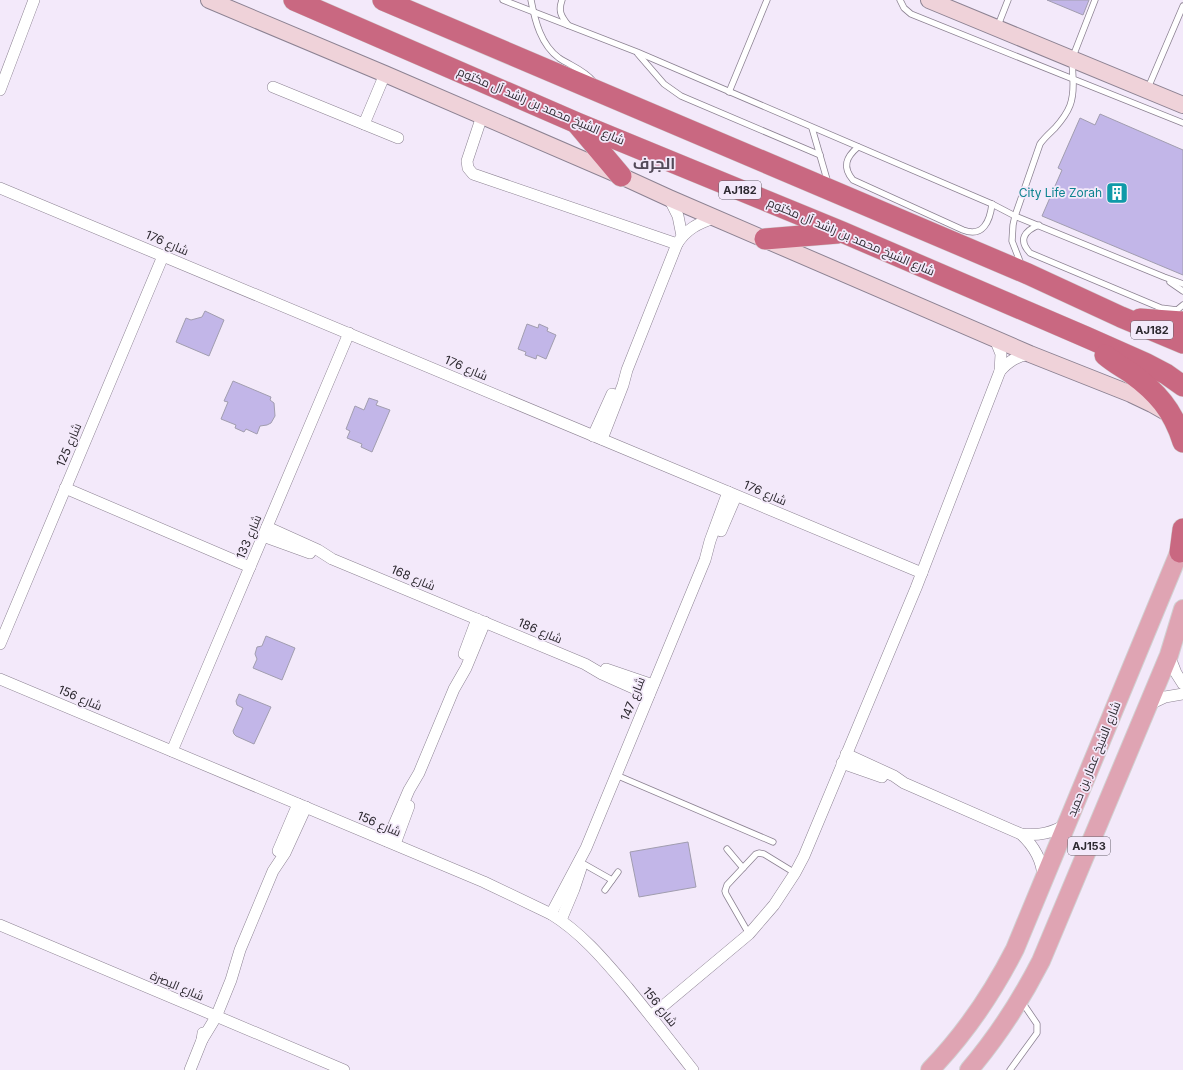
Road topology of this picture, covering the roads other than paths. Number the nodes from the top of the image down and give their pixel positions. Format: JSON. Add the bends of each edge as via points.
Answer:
{"nodes":[{"id":1,"x":34,"y":0,"type":"edge"},
{"id":2,"x":209,"y":0,"type":"edge"},
{"id":3,"x":294,"y":0,"type":"edge"},
{"id":4,"x":383,"y":0,"type":"edge"},
{"id":5,"x":503,"y":0,"type":"edge"},
{"id":6,"x":531,"y":0,"type":"edge"},
{"id":7,"x":562,"y":0,"type":"edge"},
{"id":8,"x":767,"y":0,"type":"edge"},
{"id":9,"x":900,"y":0,"type":"edge"},
{"id":10,"x":929,"y":0,"type":"edge"},
{"id":11,"x":1008,"y":0,"type":"edge"},
{"id":12,"x":1096,"y":0,"type":"edge"},
{"id":13,"x":1183,"y":6,"type":"edge"},
{"id":14,"x":533,"y":12,"type":"junction"},
{"id":15,"x":568,"y":26,"type":"junction"},
{"id":16,"x":997,"y":28,"type":"junction"},
{"id":17,"x":637,"y":52,"type":"junction"},
{"id":18,"x":1072,"y":59,"type":"junction"},
{"id":19,"x":385,"y":74,"type":"junction"},
{"id":20,"x":1073,"y":80,"type":"junction"},
{"id":21,"x":273,"y":87,"type":"dead end"},
{"id":22,"x":0,"y":90,"type":"edge"},
{"id":23,"x":1147,"y":90,"type":"junction"},
{"id":24,"x":599,"y":91,"type":"junction"},
{"id":25,"x":729,"y":92,"type":"junction"},
{"id":26,"x":1183,"y":105,"type":"edge"},
{"id":27,"x":482,"y":116,"type":"junction"},
{"id":28,"x":577,"y":122,"type":"junction"},
{"id":29,"x":1183,"y":123,"type":"edge"},
{"id":30,"x":364,"y":124,"type":"junction"},
{"id":31,"x":812,"y":128,"type":"junction"},
{"id":32,"x":398,"y":138,"type":"dead end"},
{"id":33,"x":858,"y":147,"type":"junction"},
{"id":34,"x":820,"y":155,"type":"junction"},
{"id":35,"x":621,"y":176,"type":"junction"},
{"id":36,"x":0,"y":188,"type":"edge"},
{"id":37,"x":830,"y":189,"type":"junction"},
{"id":38,"x":669,"y":198,"type":"junction"},
{"id":39,"x":992,"y":204,"type":"junction"},
{"id":40,"x":1015,"y":216,"type":"junction"},
{"id":41,"x":714,"y":218,"type":"junction"},
{"id":42,"x":1039,"y":225,"type":"junction"},
{"id":43,"x":842,"y":232,"type":"junction"},
{"id":44,"x":765,"y":239,"type":"junction"},
{"id":45,"x":679,"y":240,"type":"junction"},
{"id":46,"x":163,"y":256,"type":"junction"},
{"id":47,"x":1028,"y":274,"type":"junction"},
{"id":48,"x":1164,"y":277,"type":"junction"},
{"id":49,"x":1183,"y":284,"type":"edge"},
{"id":50,"x":1183,"y":291,"type":"edge"},
{"id":51,"x":1183,"y":305,"type":"edge"},
{"id":52,"x":1122,"y":317,"type":"junction"},
{"id":53,"x":1183,"y":322,"type":"edge"},
{"id":54,"x":349,"y":333,"type":"junction"},
{"id":55,"x":1086,"y":336,"type":"junction"},
{"id":56,"x":995,"y":339,"type":"junction"},
{"id":57,"x":1183,"y":343,"type":"edge"},
{"id":58,"x":1030,"y":354,"type":"junction"},
{"id":59,"x":1000,"y":371,"type":"junction"},
{"id":60,"x":1183,"y":386,"type":"edge"},
{"id":61,"x":1172,"y":416,"type":"junction"},
{"id":62,"x":598,"y":438,"type":"junction"},
{"id":63,"x":1183,"y":442,"type":"edge"},
{"id":64,"x":65,"y":488,"type":"junction"},
{"id":65,"x":732,"y":494,"type":"junction"},
{"id":66,"x":1183,"y":529,"type":"edge"},
{"id":67,"x":265,"y":532,"type":"junction"},
{"id":68,"x":1181,"y":547,"type":"edge"},
{"id":69,"x":250,"y":567,"type":"junction"},
{"id":70,"x":922,"y":573,"type":"junction"},
{"id":71,"x":1183,"y":611,"type":"edge"},
{"id":72,"x":481,"y":620,"type":"junction"},
{"id":73,"x":0,"y":644,"type":"edge"},
{"id":74,"x":1169,"y":655,"type":"junction"},
{"id":75,"x":0,"y":679,"type":"edge"},
{"id":76,"x":1183,"y":684,"type":"edge"},
{"id":77,"x":651,"y":690,"type":"junction"},
{"id":78,"x":1183,"y":694,"type":"edge"},
{"id":79,"x":1147,"y":706,"type":"junction"},
{"id":80,"x":172,"y":751,"type":"junction"},
{"id":81,"x":844,"y":759,"type":"junction"},
{"id":82,"x":616,"y":775,"type":"junction"},
{"id":83,"x":302,"y":805,"type":"junction"},
{"id":84,"x":1067,"y":824,"type":"junction"},
{"id":85,"x":1021,"y":834,"type":"junction"},
{"id":86,"x":773,"y":842,"type":"dead end"},
{"id":87,"x":391,"y":843,"type":"junction"},
{"id":88,"x":586,"y":848,"type":"junction"},
{"id":89,"x":727,"y":849,"type":"dead end"},
{"id":90,"x":582,"y":863,"type":"junction"},
{"id":91,"x":743,"y":868,"type":"junction"},
{"id":92,"x":618,"y":872,"type":"dead end"},
{"id":93,"x":795,"y":873,"type":"junction"},
{"id":94,"x":612,"y":880,"type":"junction"},
{"id":95,"x":1043,"y":881,"type":"junction"},
{"id":96,"x":605,"y":890,"type":"dead end"},
{"id":97,"x":551,"y":914,"type":"junction"},
{"id":98,"x":561,"y":920,"type":"junction"},
{"id":99,"x":0,"y":925,"type":"edge"},
{"id":100,"x":749,"y":934,"type":"junction"},
{"id":101,"x":1021,"y":1000,"type":"junction"},
{"id":102,"x":213,"y":1015,"type":"junction"},
{"id":103,"x":651,"y":1016,"type":"junction"},
{"id":104,"x":190,"y":1070,"type":"edge"},
{"id":105,"x":344,"y":1070,"type":"edge"},
{"id":106,"x":693,"y":1070,"type":"edge"},
{"id":107,"x":930,"y":1070,"type":"edge"},
{"id":108,"x":970,"y":1070,"type":"edge"},
{"id":109,"x":1010,"y":1070,"type":"edge"}],
"edges":[{"from":1,"to":22,"type":"street"},
{"from":2,"to":19,"type":"street"},
{"from":3,"to":28,"type":"highway","name":"شارع الشيخ محمد بن راشد آل مكتوم","number":"AJ182"},
{"from":4,"to":24,"type":"highway","number":"AJ182"},
{"from":5,"to":14,"type":"lane"},
{"from":6,"to":14,"type":"lane"},
{"from":7,"to":15,"type":"lane","via":[[562,17]]},
{"from":8,"to":25,"type":"lane"},
{"from":9,"to":20,"type":"lane","via":[[911,14]]},
{"from":10,"to":16,"type":"street"},
{"from":11,"to":16,"type":"lane"},
{"from":12,"to":18,"type":"lane"},
{"from":13,"to":23,"type":"lane"},
{"from":14,"to":15,"type":"lane"},
{"from":14,"to":24,"type":"lane","via":[[550,50],[588,75]]},
{"from":15,"to":17,"type":"lane"},
{"from":16,"to":18,"type":"street"},
{"from":17,"to":25,"type":"lane"},
{"from":17,"to":34,"type":"lane","via":[[664,84],[681,96]]},
{"from":18,"to":20,"type":"lane"},
{"from":18,"to":23,"type":"street"},
{"from":19,"to":27,"type":"street"},
{"from":19,"to":30,"type":"street"},
{"from":20,"to":29,"type":"lane"},
{"from":20,"to":40,"type":"lane","via":[[1074,94],[1070,107],[1040,144]]},
{"from":21,"to":30,"type":"street"},
{"from":23,"to":26,"type":"street"},
{"from":24,"to":37,"type":"highway","number":"AJ182"},
{"from":25,"to":31,"type":"lane"},
{"from":27,"to":35,"type":"street"},
{"from":27,"to":45,"type":"street","via":[[467,161],[468,168],[473,174]]},
{"from":28,"to":35,"type":"highway"},
{"from":28,"to":43,"type":"highway","name":"شارع الشيخ محمد بن راشد آل مكتوم","number":"AJ182"},
{"from":30,"to":32,"type":"street"},
{"from":31,"to":33,"type":"lane"},
{"from":31,"to":34,"type":"lane"},
{"from":33,"to":39,"type":"lane"},
{"from":33,"to":39,"type":"lane","via":[[850,155],[846,165],[853,180],[963,230],[973,232],[983,228],[989,219]]},
{"from":34,"to":37,"type":"lane"},
{"from":35,"to":38,"type":"street"},
{"from":36,"to":46,"type":"street","name":"شارع 176"},
{"from":37,"to":47,"type":"highway","number":"AJ182"},
{"from":38,"to":41,"type":"street"},
{"from":38,"to":45,"type":"street","via":[[678,216]]},
{"from":39,"to":40,"type":"lane"},
{"from":40,"to":42,"type":"lane"},
{"from":40,"to":47,"type":"lane","via":[[1012,241],[1020,263]]},
{"from":41,"to":44,"type":"street"},
{"from":41,"to":45,"type":"street","via":[[697,224]]},
{"from":42,"to":48,"type":"lane"},
{"from":42,"to":51,"type":"lane","via":[[1030,229],[1024,236],[1025,246],[1030,253],[1161,308],[1176,310]]},
{"from":43,"to":44,"type":"highway"},
{"from":43,"to":55,"type":"highway","name":"شارع الشيخ محمد بن راشد آل مكتوم","number":"AJ182"},
{"from":44,"to":56,"type":"street"},
{"from":45,"to":62,"type":"street","via":[[623,385]]},
{"from":46,"to":54,"type":"street","name":"شارع 176"},
{"from":46,"to":64,"type":"street","name":"شارع 125"},
{"from":47,"to":52,"type":"highway","number":"AJ182"},
{"from":48,"to":49,"type":"lane"},
{"from":48,"to":50,"type":"lane"},
{"from":52,"to":53,"type":"highway"},
{"from":52,"to":57,"type":"highway","number":"AJ182"},
{"from":54,"to":62,"type":"street","name":"شارع 176"},
{"from":54,"to":67,"type":"street","name":"شارع 133"},
{"from":55,"to":60,"type":"highway","name":"شارع الشيخ محمد بن راشد آل مكتوم","number":"AJ182","via":[[1145,363]]},
{"from":55,"to":61,"type":"highway","via":[[1107,357],[1156,393]]},
{"from":56,"to":58,"type":"street"},
{"from":56,"to":59,"type":"street","via":[[1001,354]]},
{"from":58,"to":59,"type":"street","via":[[1013,359]]},
{"from":58,"to":61,"type":"street","via":[[1131,394]]},
{"from":59,"to":70,"type":"street"},
{"from":61,"to":63,"type":"highway"},
{"from":62,"to":65,"type":"street","name":"شارع 176"},
{"from":64,"to":69,"type":"street"},
{"from":64,"to":73,"type":"street","name":"شارع 125"},
{"from":65,"to":70,"type":"street","name":"شارع 176"},
{"from":65,"to":77,"type":"street","name":"شارع 147","via":[[715,543],[705,560]]},
{"from":66,"to":68,"type":"highway"},
{"from":67,"to":69,"type":"street","name":"شارع 133"},
{"from":67,"to":72,"type":"street","name":"شارع 168","via":[[318,550]]},
{"from":68,"to":84,"type":"main road","name":"شارع الشيخ عمار بن حميد","number":"AJ153"},
{"from":69,"to":80,"type":"street","name":"شارع 133"},
{"from":70,"to":81,"type":"street"},
{"from":71,"to":74,"type":"main road","number":"AJ153"},
{"from":72,"to":77,"type":"street","name":"شارع 186","via":[[602,674]]},
{"from":72,"to":87,"type":"street","via":[[466,668],[454,689],[419,773],[414,793]]},
{"from":74,"to":76,"type":"street"},
{"from":74,"to":79,"type":"main road","number":"AJ153"},
{"from":75,"to":80,"type":"street","name":"شارع 156"},
{"from":77,"to":82,"type":"street","name":"شارع 147"},
{"from":78,"to":79,"type":"street","via":[[1165,697]]},
{"from":79,"to":101,"type":"main road","number":"AJ153","via":[[1041,961]]},
{"from":80,"to":83,"type":"street","name":"شارع 156"},
{"from":81,"to":85,"type":"street","via":[[894,776],[904,783]]},
{"from":81,"to":93,"type":"street"},
{"from":82,"to":86,"type":"lane"},
{"from":82,"to":88,"type":"street","name":"شارع 147"},
{"from":83,"to":87,"type":"street","name":"شارع 156"},
{"from":83,"to":102,"type":"street","via":[[285,853],[273,871],[240,950],[230,967]]},
{"from":84,"to":85,"type":"street","via":[[1045,834]]},
{"from":84,"to":95,"type":"main road","name":"شارع الشيخ عمار بن حميد","number":"AJ153"},
{"from":85,"to":95,"type":"street","via":[[1036,850]]},
{"from":87,"to":97,"type":"street","name":"شارع 156","via":[[484,882]]},
{"from":88,"to":90,"type":"street","name":"شارع 147"},
{"from":88,"to":97,"type":"street","name":"شارع 147"},
{"from":89,"to":91,"type":"lane"},
{"from":90,"to":94,"type":"lane"},
{"from":90,"to":98,"type":"street","name":"شارع 147"},
{"from":91,"to":93,"type":"lane","via":[[756,854],[762,853]]},
{"from":91,"to":100,"type":"lane","via":[[727,885],[725,891]]},
{"from":92,"to":94,"type":"lane"},
{"from":93,"to":100,"type":"street","via":[[774,905]]},
{"from":94,"to":96,"type":"lane"},
{"from":95,"to":107,"type":"main road","name":"شارع الشيخ عمار بن حميد","number":"AJ153","via":[[1004,972],[991,994],[961,1036]]},
{"from":97,"to":98,"type":"street","name":"شارع 156"},
{"from":98,"to":103,"type":"street","name":"شارع 156","via":[[606,961]]},
{"from":99,"to":102,"type":"street","name":"شارع البصرة"},
{"from":100,"to":103,"type":"street"},
{"from":101,"to":108,"type":"main road","number":"AJ153"},
{"from":101,"to":109,"type":"lane","via":[[1037,1024],[1037,1033]]},
{"from":102,"to":104,"type":"street"},
{"from":102,"to":105,"type":"street","name":"شارع البصرة"},
{"from":103,"to":106,"type":"street","name":"شارع 156"}]}
